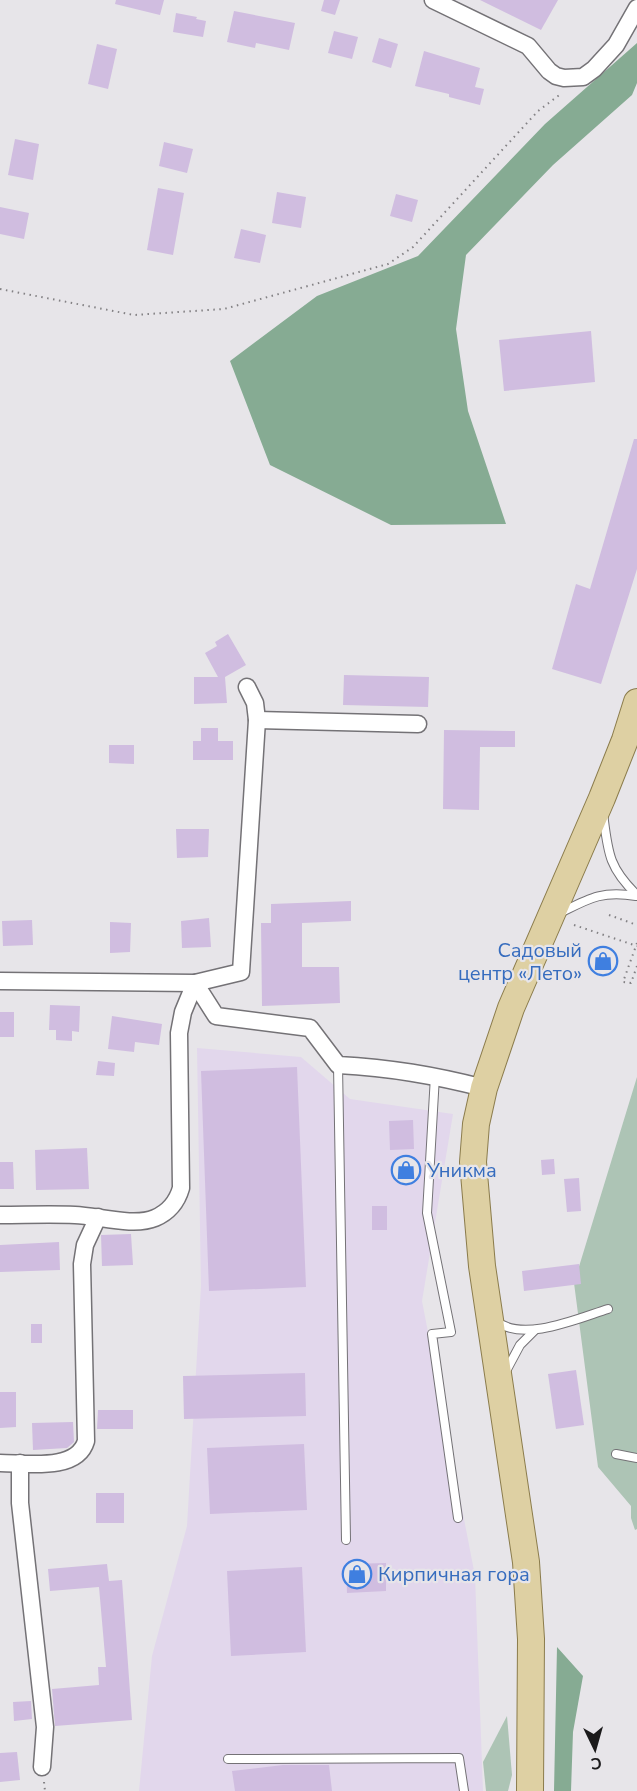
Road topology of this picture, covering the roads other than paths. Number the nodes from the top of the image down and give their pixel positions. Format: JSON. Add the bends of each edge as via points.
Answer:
{"nodes":[{"id":1,"x":433,"y":0,"type":"edge"},
{"id":2,"x":637,"y":8,"type":"edge"},
{"id":3,"x":247,"y":687,"type":"dead end"},
{"id":4,"x":637,"y":702,"type":"edge"},
{"id":5,"x":257,"y":720,"type":"junction"},
{"id":6,"x":418,"y":724,"type":"dead end"},
{"id":7,"x":602,"y":798,"type":"junction"},
{"id":8,"x":637,"y":896,"type":"edge"},
{"id":9,"x":563,"y":921,"type":"junction"},
{"id":10,"x":0,"y":981,"type":"edge"},
{"id":11,"x":195,"y":983,"type":"junction"},
{"id":12,"x":339,"y":1065,"type":"junction"},
{"id":13,"x":435,"y":1075,"type":"junction"},
{"id":14,"x":484,"y":1088,"type":"junction"},
{"id":15,"x":0,"y":1215,"type":"edge"},
{"id":16,"x":98,"y":1217,"type":"junction"},
{"id":17,"x":608,"y":1309,"type":"dead end"},
{"id":18,"x":489,"y":1315,"type":"junction"},
{"id":19,"x":535,"y":1330,"type":"junction"},
{"id":20,"x":500,"y":1385,"type":"junction"},
{"id":21,"x":616,"y":1454,"type":"dead end"},
{"id":22,"x":637,"y":1458,"type":"edge"},
{"id":23,"x":0,"y":1463,"type":"edge"},
{"id":24,"x":20,"y":1463,"type":"junction"},
{"id":25,"x":458,"y":1518,"type":"dead end"},
{"id":26,"x":346,"y":1540,"type":"dead end"},
{"id":27,"x":228,"y":1760,"type":"dead end"},
{"id":28,"x":42,"y":1767,"type":"dead end"},
{"id":29,"x":464,"y":1791,"type":"edge"},
{"id":30,"x":530,"y":1791,"type":"edge"}],
"edges":[{"from":1,"to":2,"type":"street","via":[[528,46],[556,76],[583,77],[594,69],[616,45]]},
{"from":3,"to":5,"type":"street","via":[[255,703]]},
{"from":4,"to":7,"type":"main road","via":[[628,742]]},
{"from":5,"to":6,"type":"street"},
{"from":5,"to":11,"type":"street","via":[[241,972]]},
{"from":7,"to":8,"type":"lane","via":[[614,869]]},
{"from":7,"to":9,"type":"main road"},
{"from":8,"to":9,"type":"lane","via":[[618,893],[591,897]]},
{"from":9,"to":14,"type":"main road","via":[[511,1008]]},
{"from":10,"to":11,"type":"street"},
{"from":11,"to":12,"type":"street","via":[[216,1016],[310,1028]]},
{"from":11,"to":16,"type":"street","via":[[179,1033],[181,1188],[177,1200],[167,1212],[153,1219]]},
{"from":12,"to":13,"type":"street"},
{"from":12,"to":26,"type":"lane"},
{"from":13,"to":14,"type":"street"},
{"from":13,"to":25,"type":"lane","via":[[427,1213],[452,1332],[432,1334]]},
{"from":14,"to":18,"type":"main road","via":[[473,1161]]},
{"from":15,"to":16,"type":"street"},
{"from":16,"to":24,"type":"street","via":[[85,1245],[82,1264],[84,1449],[66,1462]]},
{"from":17,"to":19,"type":"lane"},
{"from":18,"to":19,"type":"lane","via":[[507,1328]]},
{"from":18,"to":20,"type":"main road"},
{"from":19,"to":20,"type":"lane","via":[[520,1346]]},
{"from":20,"to":30,"type":"main road","via":[[526,1562],[531,1639]]},
{"from":21,"to":22,"type":"lane"},
{"from":23,"to":24,"type":"street"},
{"from":24,"to":28,"type":"street","via":[[20,1503],[45,1726]]},
{"from":27,"to":29,"type":"lane","via":[[459,1758]]}]}
